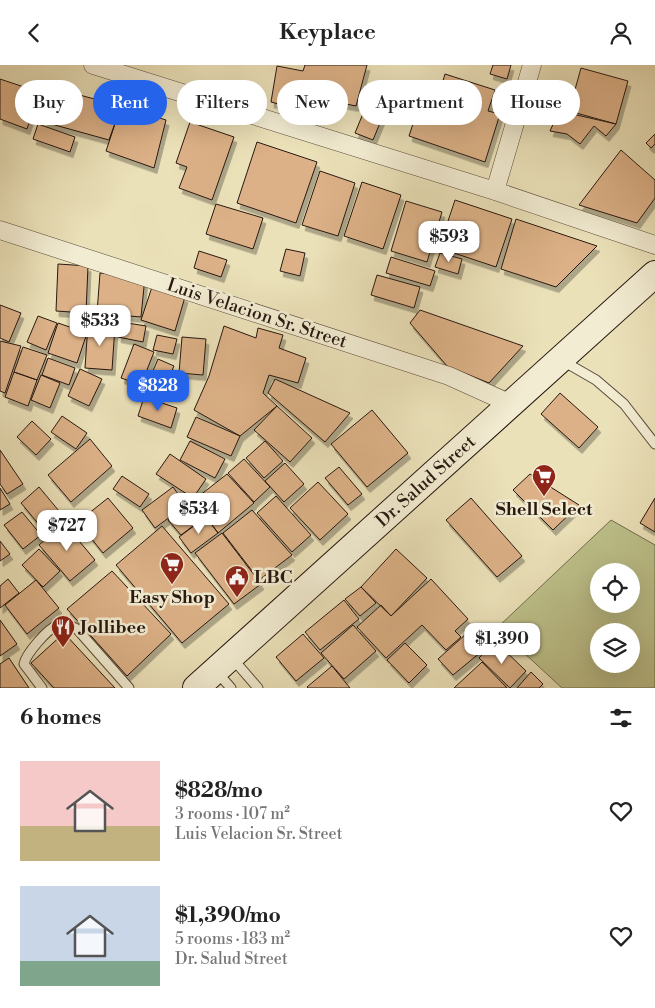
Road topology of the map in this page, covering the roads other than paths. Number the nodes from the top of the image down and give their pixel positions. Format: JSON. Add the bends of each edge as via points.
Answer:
{"nodes":[{"id":1,"x":93,"y":65,"type":"edge"},
{"id":2,"x":532,"y":65,"type":"edge"},
{"id":3,"x":495,"y":191,"type":"junction"},
{"id":4,"x":0,"y":230,"type":"edge"},
{"id":5,"x":655,"y":245,"type":"edge"},
{"id":6,"x":655,"y":274,"type":"edge"},
{"id":7,"x":560,"y":360,"type":"junction"},
{"id":8,"x":511,"y":404,"type":"junction"},
{"id":9,"x":655,"y":444,"type":"edge"},
{"id":10,"x":226,"y":671,"type":"edge"},
{"id":11,"x":42,"y":688,"type":"edge"},
{"id":12,"x":129,"y":688,"type":"edge"},
{"id":13,"x":196,"y":688,"type":"edge"},
{"id":14,"x":258,"y":688,"type":"edge"}],
"edges":[{"from":1,"to":3,"type":"street"},
{"from":2,"to":3,"type":"street"},
{"from":3,"to":5,"type":"street"},
{"from":4,"to":8,"type":"street","name":"Luis Velacion Sr. Street","via":[[449,376]]},
{"from":6,"to":7,"type":"main road","name":"Dr. Salud Street"},
{"from":7,"to":8,"type":"main road","name":"Dr. Salud Street"},
{"from":7,"to":9,"type":"lane","via":[[596,380],[624,404]]},
{"from":8,"to":10,"type":"main road","name":"Dr. Salud Street"},
{"from":10,"to":13,"type":"main road","name":"Dr. Salud Street"},
{"from":10,"to":14,"type":"lane"},
{"from":11,"to":12,"type":"lane","via":[[24,664],[26,654],[57,625],[68,624],[77,629]]}]}
